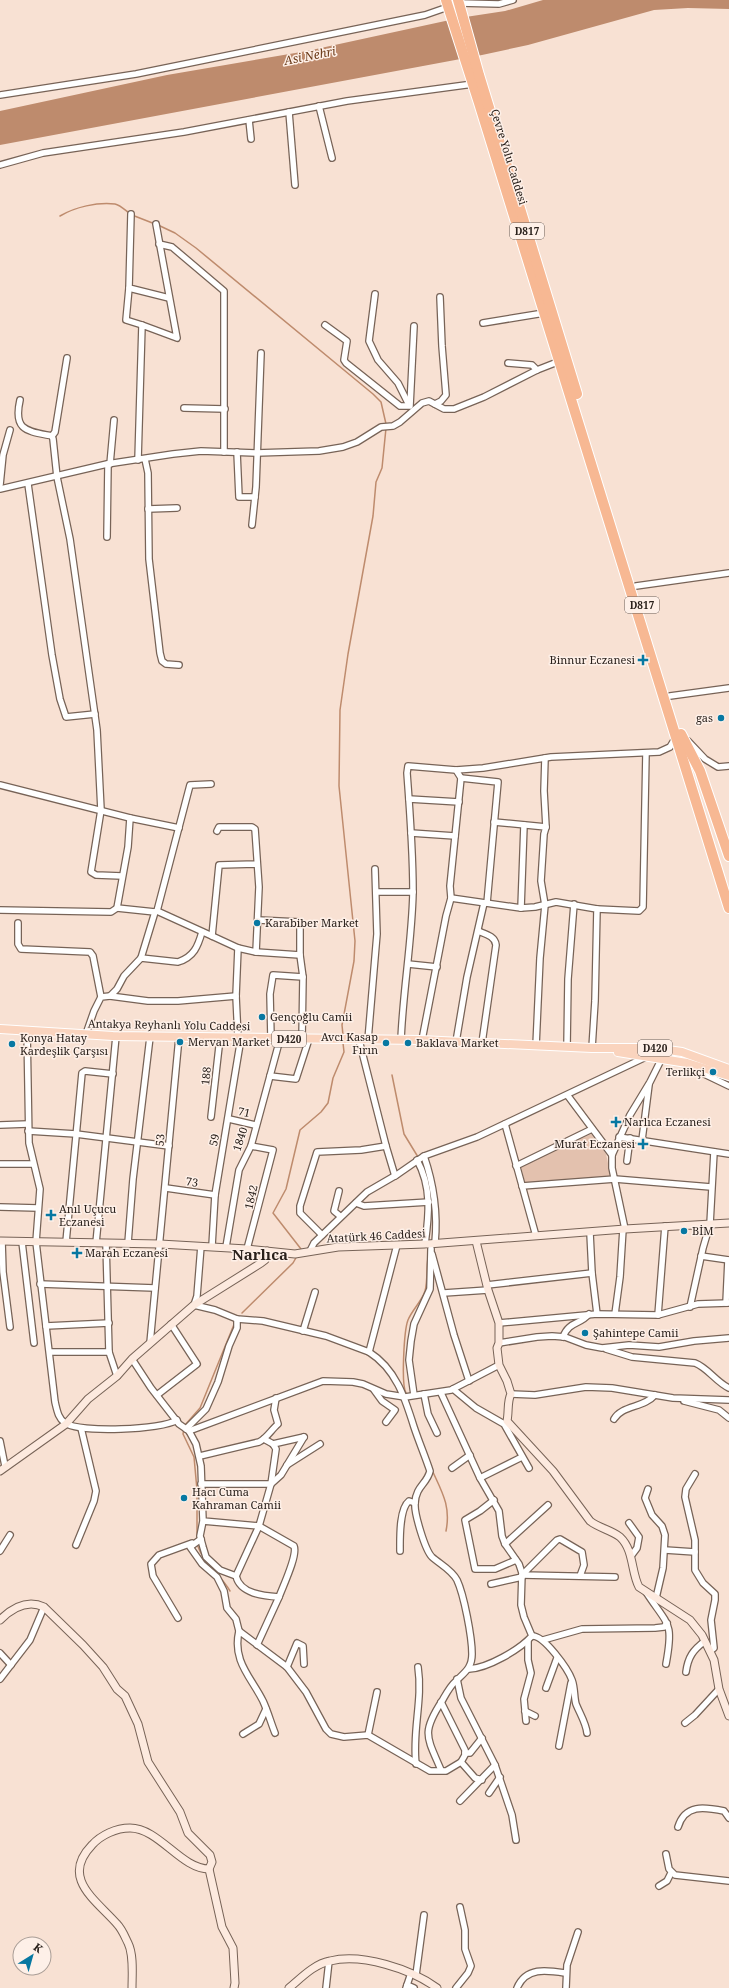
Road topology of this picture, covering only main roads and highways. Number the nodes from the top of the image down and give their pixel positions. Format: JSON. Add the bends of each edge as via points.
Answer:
{"nodes":[{"id":1,"x":460,"y":4,"type":"edge"},
{"id":2,"x":448,"y":7,"type":"edge"},
{"id":3,"x":475,"y":79,"type":"junction"},
{"id":4,"x":572,"y":389,"type":"junction"},
{"id":5,"x":679,"y":735,"type":"junction"},
{"id":6,"x":706,"y":824,"type":"junction"},
{"id":7,"x":729,"y":856,"type":"edge"},
{"id":8,"x":729,"y":891,"type":"edge"},
{"id":9,"x":729,"y":908,"type":"edge"},
{"id":10,"x":0,"y":1029,"type":"edge"},
{"id":11,"x":577,"y":1048,"type":"junction"},
{"id":12,"x":729,"y":1069,"type":"edge"},
{"id":13,"x":729,"y":1076,"type":"edge"}],
"edges":[{"from":1,"to":3,"type":"highway","name":"Çevre Yolu Caddesi","number":"D817"},
{"from":2,"to":3,"type":"highway","name":"Çevre Yolu Caddesi","number":"D817"},
{"from":3,"to":4,"type":"highway","name":"Çevre Yolu Caddesi","number":"D817"},
{"from":3,"to":4,"type":"highway","name":"Çevre Yolu Caddesi","number":"D817","via":[[544,313]]},
{"from":4,"to":5,"type":"highway","number":"D817"},
{"from":4,"to":5,"type":"highway","number":"D817","via":[[636,586],[670,696]]},
{"from":5,"to":6,"type":"highway","number":"D817"},
{"from":5,"to":7,"type":"highway","via":[[700,771]]},
{"from":6,"to":8,"type":"highway"},
{"from":6,"to":9,"type":"highway"},
{"from":10,"to":11,"type":"main road","name":"Antakya Reyhanlı Yolu Caddesi","number":"D420","via":[[116,1036],[422,1040]]},
{"from":11,"to":12,"type":"main road","number":"D420","via":[[653,1048],[682,1052]]},
{"from":11,"to":13,"type":"main road","number":"D420","via":[[662,1058]]}]}
